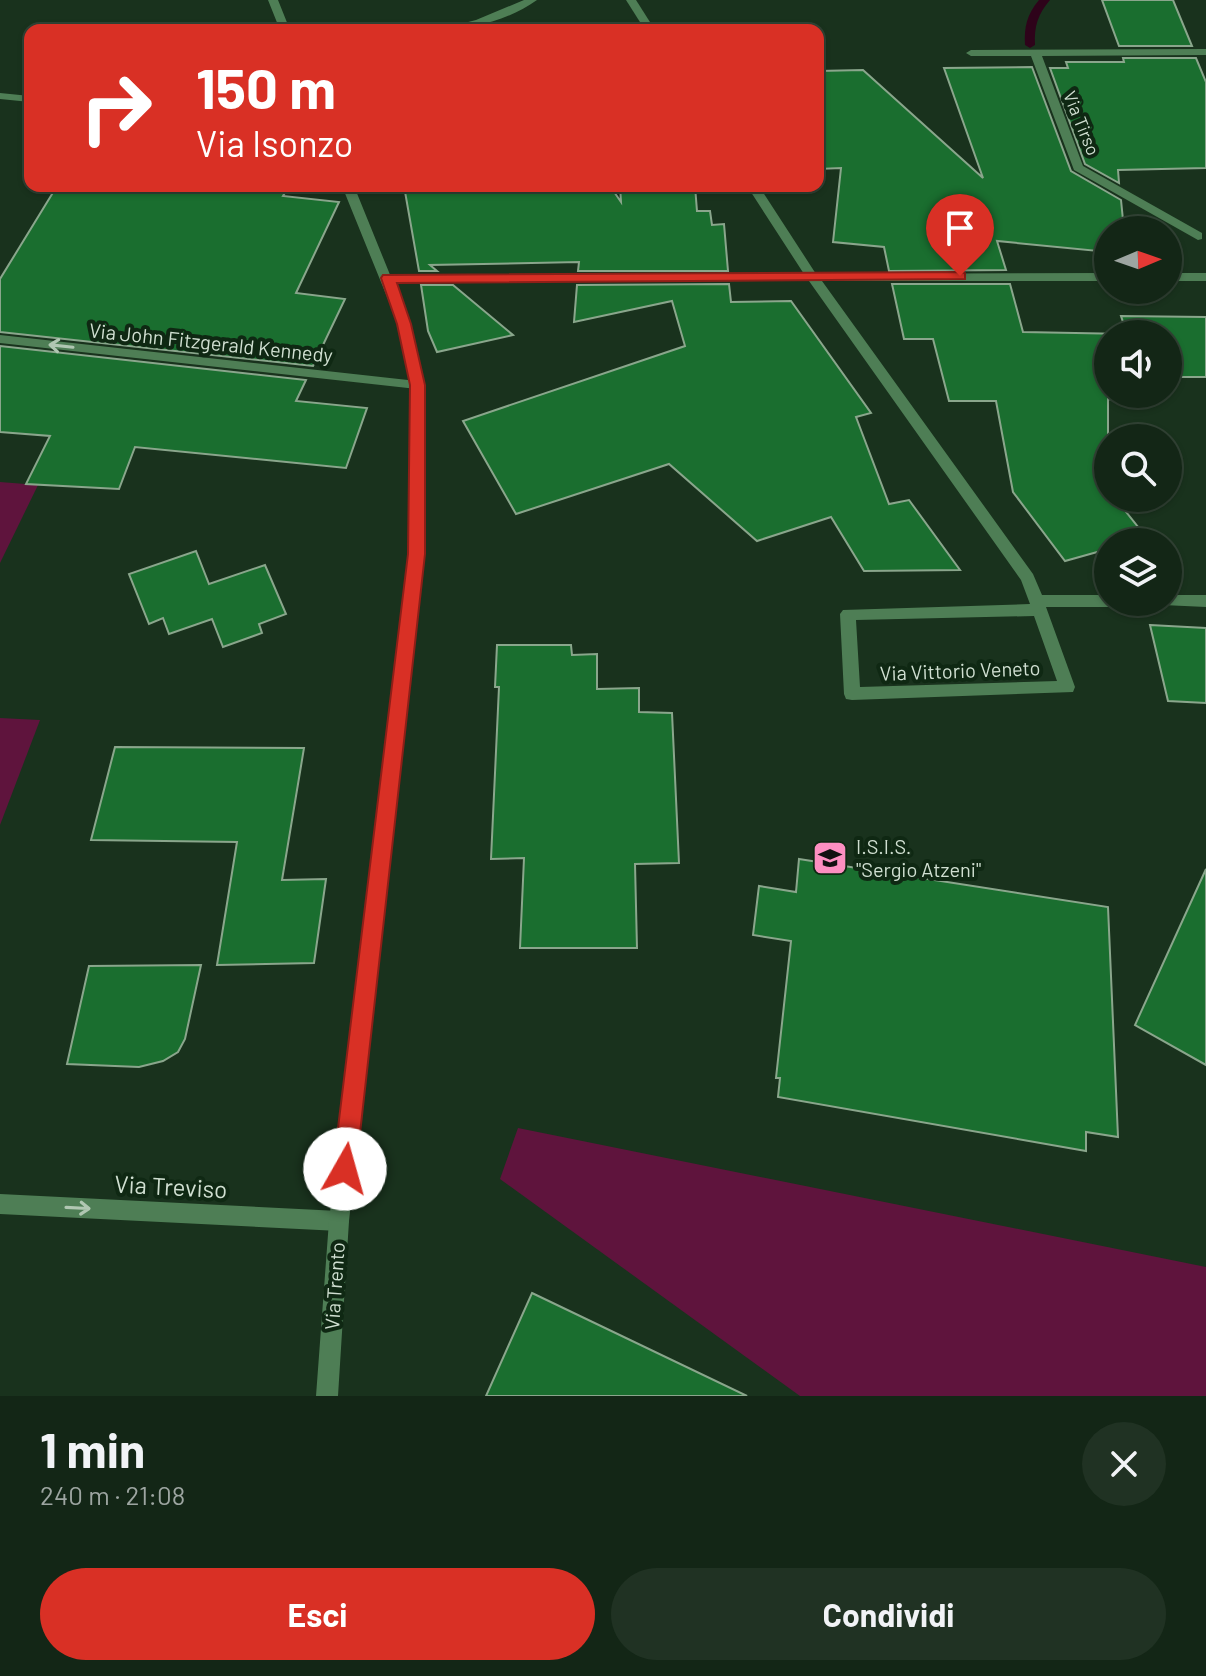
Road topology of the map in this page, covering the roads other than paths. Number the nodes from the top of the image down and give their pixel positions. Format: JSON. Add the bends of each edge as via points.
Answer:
{"nodes":[{"id":1,"x":273,"y":0,"type":"edge"},
{"id":2,"x":532,"y":0,"type":"edge"},
{"id":3,"x":631,"y":0,"type":"edge"},
{"id":4,"x":283,"y":24,"type":"edge"},
{"id":5,"x":474,"y":24,"type":"edge"},
{"id":6,"x":646,"y":24,"type":"edge"},
{"id":7,"x":1206,"y":52,"type":"edge"},
{"id":8,"x":971,"y":53,"type":"dead end"},
{"id":9,"x":1036,"y":54,"type":"junction"},
{"id":10,"x":0,"y":96,"type":"edge"},
{"id":11,"x":24,"y":98,"type":"edge"},
{"id":12,"x":351,"y":192,"type":"edge"},
{"id":13,"x":757,"y":192,"type":"edge"},
{"id":14,"x":1198,"y":236,"type":"dead end"},
{"id":15,"x":811,"y":275,"type":"junction"},
{"id":16,"x":1094,"y":277,"type":"edge"},
{"id":17,"x":1182,"y":277,"type":"edge"},
{"id":18,"x":1206,"y":277,"type":"edge"},
{"id":19,"x":388,"y":278,"type":"junction"},
{"id":20,"x":0,"y":339,"type":"edge"},
{"id":21,"x":417,"y":385,"type":"junction"},
{"id":22,"x":1182,"y":601,"type":"edge"},
{"id":23,"x":1206,"y":601,"type":"edge"},
{"id":24,"x":1094,"y":602,"type":"edge"},
{"id":25,"x":1038,"y":605,"type":"junction"},
{"id":26,"x":0,"y":1204,"type":"edge"},
{"id":27,"x":339,"y":1221,"type":"junction"},
{"id":28,"x":327,"y":1396,"type":"edge"}],
"edges":[{"from":1,"to":4,"type":"street"},
{"from":2,"to":5,"type":"street"},
{"from":3,"to":6,"type":"street"},
{"from":7,"to":9,"type":"street"},
{"from":8,"to":9,"type":"street"},
{"from":9,"to":14,"type":"street","name":"Via Tirso","via":[[1078,168]]},
{"from":10,"to":11,"type":"street"},
{"from":12,"to":19,"type":"street","name":"Via Trento"},
{"from":13,"to":15,"type":"street","name":"Via Vittorio Veneto"},
{"from":15,"to":16,"type":"street"},
{"from":15,"to":19,"type":"street"},
{"from":15,"to":25,"type":"street","name":"Via Vittorio Veneto","via":[[1028,578]]},
{"from":17,"to":18,"type":"street"},
{"from":19,"to":21,"type":"street","name":"Via Trento"},
{"from":21,"to":20,"type":"street","name":"Via John Fitzgerald Kennedy","one_way":true},
{"from":21,"to":27,"type":"street","name":"Via Trento","via":[[416,554]]},
{"from":22,"to":23,"type":"street"},
{"from":24,"to":25,"type":"street","name":"Via Vittorio Veneto"},
{"from":25,"to":25,"type":"street","name":"Via Vittorio Veneto","via":[[1067,687],[852,694],[848,614]]},
{"from":26,"to":27,"type":"street","name":"Via Treviso","one_way":true},
{"from":27,"to":28,"type":"street","name":"Via Trento"}]}
